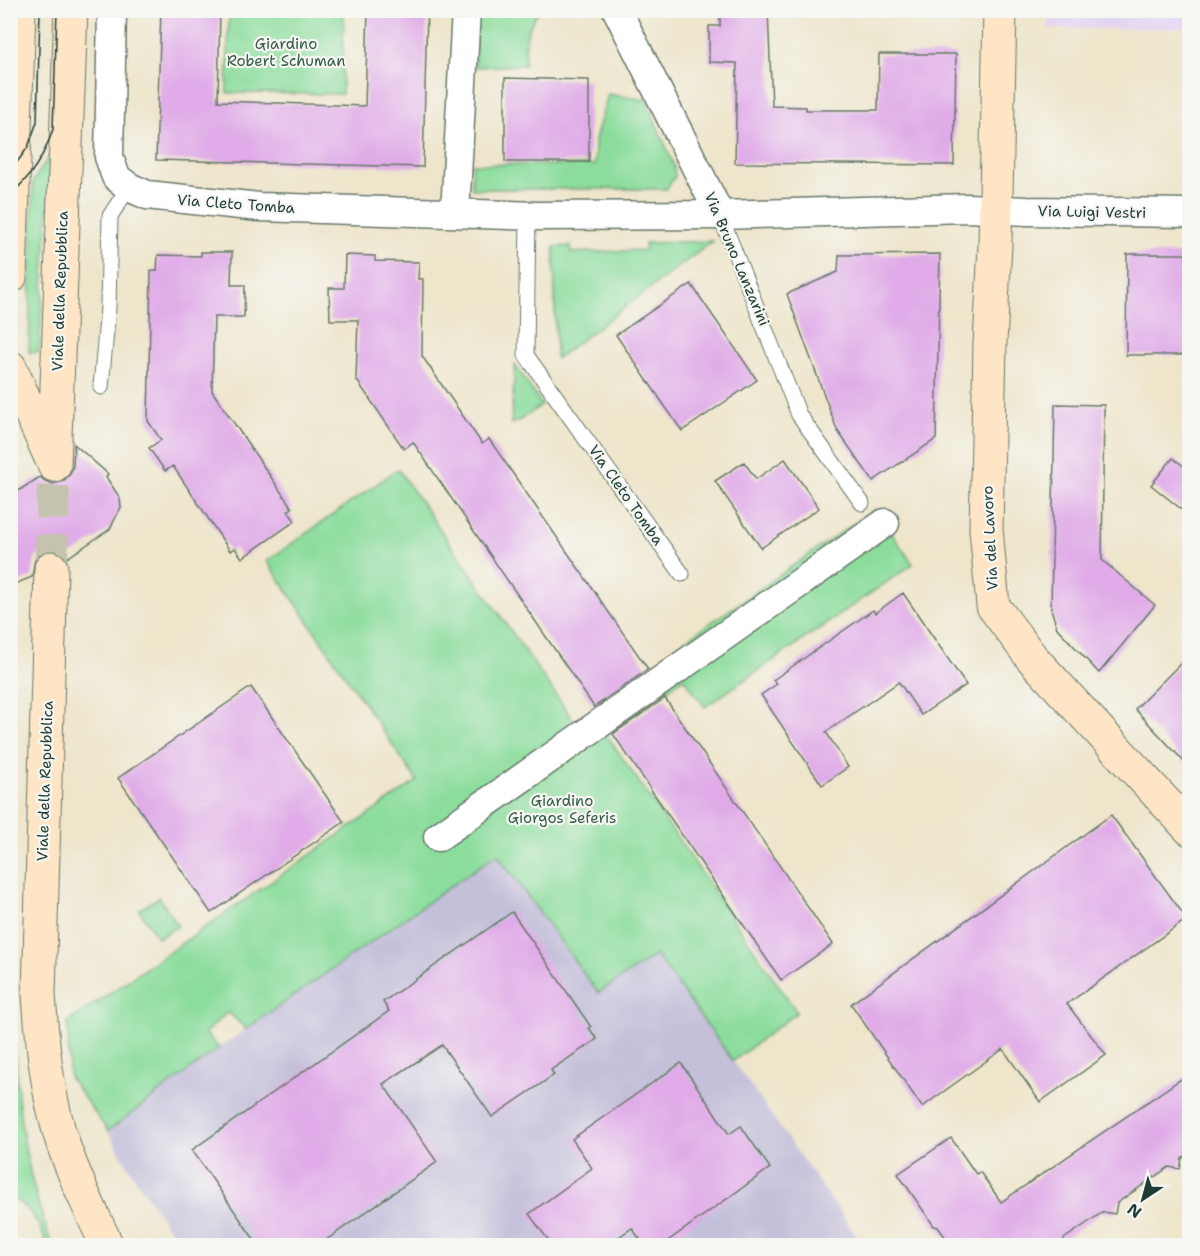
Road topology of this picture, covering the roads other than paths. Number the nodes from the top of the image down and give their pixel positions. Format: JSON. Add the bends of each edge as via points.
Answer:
{"nodes":[{"id":1,"x":19,"y":10,"type":"edge"},
{"id":2,"x":70,"y":10,"type":"edge"},
{"id":3,"x":112,"y":10,"type":"edge"},
{"id":4,"x":465,"y":10,"type":"edge"},
{"id":5,"x":617,"y":10,"type":"edge"},
{"id":6,"x":999,"y":10,"type":"edge"},
{"id":7,"x":129,"y":188,"type":"junction"},
{"id":8,"x":995,"y":209,"type":"junction"},
{"id":9,"x":455,"y":213,"type":"junction"},
{"id":10,"x":1190,"y":213,"type":"edge"},
{"id":11,"x":528,"y":215,"type":"junction"},
{"id":12,"x":720,"y":215,"type":"junction"},
{"id":13,"x":10,"y":277,"type":"edge"},
{"id":14,"x":10,"y":367,"type":"edge"},
{"id":15,"x":101,"y":387,"type":"dead end"},
{"id":16,"x":862,"y":503,"type":"dead end"},
{"id":17,"x":885,"y":523,"type":"dead end"},
{"id":18,"x":51,"y":568,"type":"tunnel mouth"},
{"id":19,"x":682,"y":574,"type":"dead end"},
{"id":20,"x":1190,"y":829,"type":"edge"},
{"id":21,"x":438,"y":837,"type":"dead end"},
{"id":22,"x":107,"y":1245,"type":"edge"}],
"edges":[{"from":1,"to":13,"type":"main road"},
{"from":2,"to":14,"type":"main road","name":"Viale della Repubblica","via":[[54,465]]},
{"from":3,"to":7,"type":"street","via":[[109,157],[116,177]]},
{"from":4,"to":9,"type":"street"},
{"from":5,"to":12,"type":"street","name":"Via Bruno Lanzarini"},
{"from":6,"to":8,"type":"main road","name":"Via del Lavoro"},
{"from":7,"to":9,"type":"street","name":"Via Cleto Tomba","via":[[165,198],[259,207]]},
{"from":7,"to":15,"type":"lane","via":[[110,216]]},
{"from":8,"to":10,"type":"street","name":"Via Luigi Vestri"},
{"from":8,"to":12,"type":"street"},
{"from":8,"to":20,"type":"main road","name":"Via del Lavoro","via":[[986,529],[993,606],[1032,658]]},
{"from":9,"to":11,"type":"street","name":"Via Cleto Tomba"},
{"from":11,"to":12,"type":"street","name":"Via Cleto Tomba"},
{"from":11,"to":19,"type":"lane","name":"Via Cleto Tomba","via":[[526,355]]},
{"from":12,"to":16,"type":"lane","name":"Via Bruno Lanzarini","via":[[799,415]]},
{"from":17,"to":21,"type":"street"},
{"from":18,"to":22,"type":"main road","name":"Viale della Repubblica","via":[[39,994],[44,1058],[58,1130],[79,1187]]}]}
